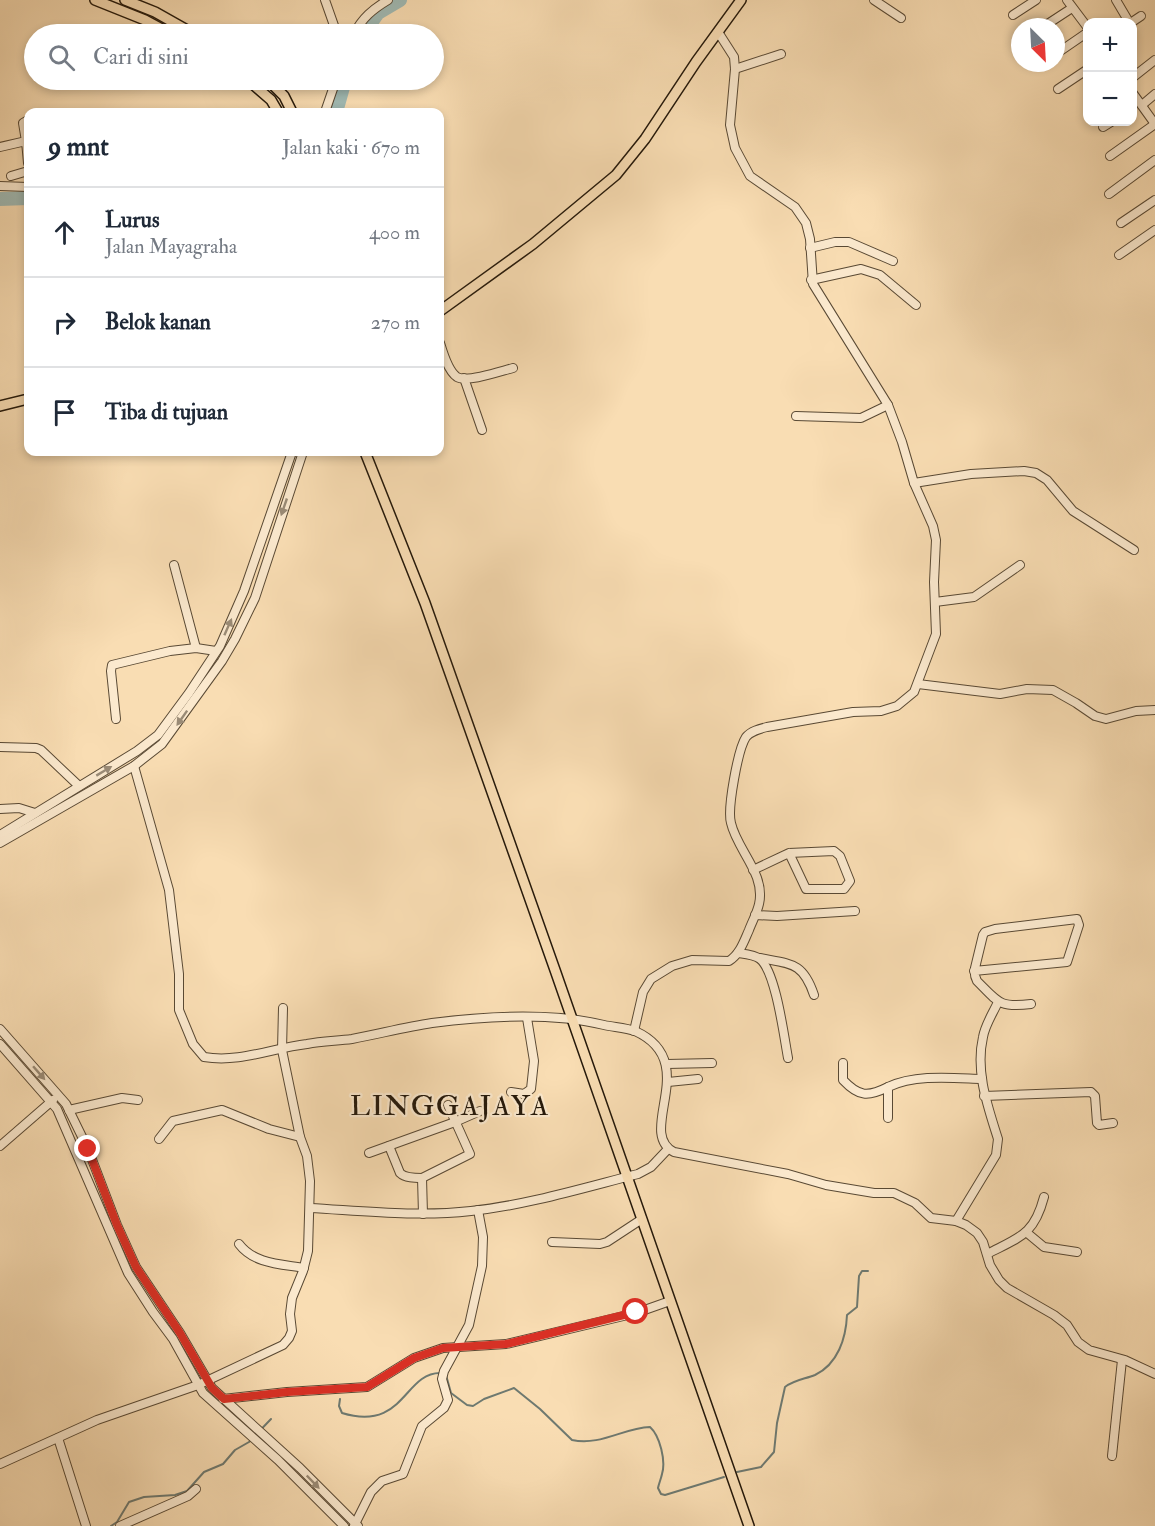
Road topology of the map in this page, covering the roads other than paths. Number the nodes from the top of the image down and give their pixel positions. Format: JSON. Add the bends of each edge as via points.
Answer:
{"nodes":[{"id":1,"x":95,"y":0,"type":"edge"},
{"id":2,"x":125,"y":0,"type":"edge"},
{"id":3,"x":325,"y":0,"type":"edge"},
{"id":4,"x":388,"y":0,"type":"edge"},
{"id":5,"x":741,"y":0,"type":"edge"},
{"id":6,"x":874,"y":0,"type":"edge"},
{"id":7,"x":1036,"y":0,"type":"edge"},
{"id":8,"x":1067,"y":0,"type":"edge"},
{"id":9,"x":1116,"y":0,"type":"edge"},
{"id":10,"x":1072,"y":8,"type":"junction"},
{"id":11,"x":1013,"y":15,"type":"dead end"},
{"id":12,"x":1141,"y":16,"type":"dead end"},
{"id":13,"x":902,"y":18,"type":"dead end"},
{"id":14,"x":1057,"y":18,"type":"edge"},
{"id":15,"x":1127,"y":18,"type":"edge"},
{"id":16,"x":1137,"y":18,"type":"edge"},
{"id":17,"x":1083,"y":23,"type":"edge"},
{"id":18,"x":152,"y":24,"type":"edge"},
{"id":19,"x":176,"y":24,"type":"edge"},
{"id":20,"x":333,"y":24,"type":"edge"},
{"id":21,"x":360,"y":24,"type":"edge"},
{"id":22,"x":718,"y":32,"type":"junction"},
{"id":23,"x":1083,"y":34,"type":"edge"},
{"id":24,"x":1065,"y":47,"type":"edge"},
{"id":25,"x":781,"y":54,"type":"dead end"},
{"id":26,"x":1155,"y":60,"type":"edge"},
{"id":27,"x":735,"y":69,"type":"junction"},
{"id":28,"x":1084,"y":72,"type":"edge"},
{"id":29,"x":1137,"y":74,"type":"edge"},
{"id":30,"x":1058,"y":89,"type":"dead end"},
{"id":31,"x":260,"y":90,"type":"edge"},
{"id":32,"x":278,"y":90,"type":"edge"},
{"id":33,"x":333,"y":90,"type":"edge"},
{"id":34,"x":1155,"y":94,"type":"edge"},
{"id":35,"x":1138,"y":105,"type":"edge"},
{"id":36,"x":275,"y":108,"type":"edge"},
{"id":37,"x":290,"y":108,"type":"edge"},
{"id":38,"x":326,"y":108,"type":"edge"},
{"id":39,"x":1155,"y":124,"type":"edge"},
{"id":40,"x":24,"y":142,"type":"edge"},
{"id":41,"x":0,"y":147,"type":"edge"},
{"id":42,"x":1110,"y":156,"type":"dead end"},
{"id":43,"x":1155,"y":160,"type":"edge"},
{"id":44,"x":24,"y":172,"type":"edge"},
{"id":45,"x":11,"y":176,"type":"dead end"},
{"id":46,"x":0,"y":186,"type":"edge"},
{"id":47,"x":24,"y":187,"type":"edge"},
{"id":48,"x":1109,"y":194,"type":"dead end"},
{"id":49,"x":1155,"y":200,"type":"edge"},
{"id":50,"x":1121,"y":223,"type":"dead end"},
{"id":51,"x":1155,"y":230,"type":"edge"},
{"id":52,"x":810,"y":248,"type":"junction"},
{"id":53,"x":1119,"y":255,"type":"dead end"},
{"id":54,"x":893,"y":261,"type":"dead end"},
{"id":55,"x":812,"y":280,"type":"junction"},
{"id":56,"x":916,"y":305,"type":"dead end"},
{"id":57,"x":444,"y":308,"type":"edge"},
{"id":58,"x":444,"y":353,"type":"edge"},
{"id":59,"x":513,"y":368,"type":"dead end"},
{"id":60,"x":464,"y":378,"type":"junction"},
{"id":61,"x":24,"y":400,"type":"edge"},
{"id":62,"x":888,"y":405,"type":"junction"},
{"id":63,"x":0,"y":406,"type":"edge"},
{"id":64,"x":796,"y":416,"type":"dead end"},
{"id":65,"x":482,"y":430,"type":"dead end"},
{"id":66,"x":291,"y":456,"type":"edge"},
{"id":67,"x":302,"y":456,"type":"edge"},
{"id":68,"x":367,"y":456,"type":"edge"},
{"id":69,"x":914,"y":483,"type":"junction"},
{"id":70,"x":1134,"y":550,"type":"dead end"},
{"id":71,"x":174,"y":565,"type":"dead end"},
{"id":72,"x":1020,"y":565,"type":"dead end"},
{"id":73,"x":244,"y":591,"type":"junction"},
{"id":74,"x":255,"y":598,"type":"junction"},
{"id":75,"x":935,"y":602,"type":"junction"},
{"id":76,"x":196,"y":648,"type":"junction"},
{"id":77,"x":216,"y":651,"type":"junction"},
{"id":78,"x":918,"y":684,"type":"junction"},
{"id":79,"x":193,"y":695,"type":"junction"},
{"id":80,"x":1155,"y":710,"type":"edge"},
{"id":81,"x":116,"y":719,"type":"dead end"},
{"id":82,"x":0,"y":747,"type":"edge"},
{"id":83,"x":134,"y":766,"type":"junction"},
{"id":84,"x":79,"y":786,"type":"junction"},
{"id":85,"x":0,"y":809,"type":"edge"},
{"id":86,"x":46,"y":811,"type":"junction"},
{"id":87,"x":35,"y":813,"type":"junction"},
{"id":88,"x":0,"y":835,"type":"edge"},
{"id":89,"x":0,"y":843,"type":"edge"},
{"id":90,"x":789,"y":853,"type":"junction"},
{"id":91,"x":753,"y":870,"type":"junction"},
{"id":92,"x":855,"y":911,"type":"dead end"},
{"id":93,"x":755,"y":915,"type":"junction"},
{"id":94,"x":738,"y":953,"type":"junction"},
{"id":95,"x":760,"y":958,"type":"junction"},
{"id":96,"x":974,"y":971,"type":"junction"},
{"id":97,"x":814,"y":995,"type":"dead end"},
{"id":98,"x":998,"y":1002,"type":"junction"},
{"id":99,"x":1031,"y":1004,"type":"dead end"},
{"id":100,"x":283,"y":1008,"type":"dead end"},
{"id":101,"x":527,"y":1018,"type":"junction"},
{"id":102,"x":572,"y":1019,"type":"junction"},
{"id":103,"x":0,"y":1029,"type":"edge"},
{"id":104,"x":634,"y":1031,"type":"junction"},
{"id":105,"x":0,"y":1044,"type":"edge"},
{"id":106,"x":282,"y":1050,"type":"junction"},
{"id":107,"x":788,"y":1058,"type":"dead end"},
{"id":108,"x":712,"y":1063,"type":"dead end"},
{"id":109,"x":843,"y":1063,"type":"dead end"},
{"id":110,"x":667,"y":1064,"type":"junction"},
{"id":111,"x":698,"y":1079,"type":"dead end"},
{"id":112,"x":982,"y":1079,"type":"junction"},
{"id":113,"x":668,"y":1082,"type":"junction"},
{"id":114,"x":888,"y":1087,"type":"junction"},
{"id":115,"x":511,"y":1092,"type":"dead end"},
{"id":116,"x":59,"y":1095,"type":"junction"},
{"id":117,"x":984,"y":1096,"type":"junction"},
{"id":118,"x":138,"y":1100,"type":"dead end"},
{"id":119,"x":51,"y":1102,"type":"junction"},
{"id":120,"x":448,"y":1106,"type":"dead end"},
{"id":121,"x":69,"y":1110,"type":"junction"},
{"id":122,"x":480,"y":1111,"type":"dead end"},
{"id":123,"x":888,"y":1118,"type":"dead end"},
{"id":124,"x":455,"y":1122,"type":"junction"},
{"id":125,"x":1113,"y":1123,"type":"dead end"},
{"id":126,"x":300,"y":1137,"type":"junction"},
{"id":127,"x":159,"y":1138,"type":"dead end"},
{"id":128,"x":0,"y":1146,"type":"edge"},
{"id":129,"x":389,"y":1146,"type":"junction"},
{"id":130,"x":669,"y":1149,"type":"junction"},
{"id":131,"x":369,"y":1153,"type":"dead end"},
{"id":132,"x":627,"y":1177,"type":"junction"},
{"id":133,"x":420,"y":1178,"type":"junction"},
{"id":134,"x":1044,"y":1197,"type":"dead end"},
{"id":135,"x":310,"y":1208,"type":"junction"},
{"id":136,"x":478,"y":1210,"type":"junction"},
{"id":137,"x":421,"y":1214,"type":"junction"},
{"id":138,"x":642,"y":1219,"type":"junction"},
{"id":139,"x":956,"y":1221,"type":"junction"},
{"id":140,"x":1026,"y":1232,"type":"junction"},
{"id":141,"x":552,"y":1242,"type":"dead end"},
{"id":142,"x":239,"y":1244,"type":"dead end"},
{"id":143,"x":1077,"y":1252,"type":"dead end"},
{"id":144,"x":987,"y":1254,"type":"junction"},
{"id":145,"x":304,"y":1268,"type":"junction"},
{"id":146,"x":670,"y":1301,"type":"junction"},
{"id":147,"x":457,"y":1348,"type":"junction"},
{"id":148,"x":1122,"y":1360,"type":"junction"},
{"id":149,"x":1155,"y":1374,"type":"edge"},
{"id":150,"x":207,"y":1380,"type":"junction"},
{"id":151,"x":198,"y":1385,"type":"junction"},
{"id":152,"x":224,"y":1399,"type":"junction"},
{"id":153,"x":211,"y":1400,"type":"junction"},
{"id":154,"x":254,"y":1431,"type":"junction"},
{"id":155,"x":58,"y":1438,"type":"junction"},
{"id":156,"x":1112,"y":1456,"type":"dead end"},
{"id":157,"x":0,"y":1464,"type":"edge"},
{"id":158,"x":196,"y":1489,"type":"dead end"},
{"id":159,"x":356,"y":1525,"type":"edge"},
{"id":160,"x":86,"y":1526,"type":"edge"},
{"id":161,"x":120,"y":1526,"type":"edge"},
{"id":162,"x":344,"y":1526,"type":"edge"},
{"id":163,"x":748,"y":1526,"type":"edge"}],
"edges":[{"from":1,"to":18,"type":"main road"},
{"from":2,"to":19,"type":"main road"},
{"from":3,"to":20,"type":"street"},
{"from":4,"to":21,"type":"street"},
{"from":5,"to":22,"type":"main road"},
{"from":6,"to":13,"type":"street"},
{"from":7,"to":11,"type":"street"},
{"from":8,"to":10,"type":"street"},
{"from":9,"to":15,"type":"street"},
{"from":10,"to":14,"type":"street"},
{"from":10,"to":17,"type":"street"},
{"from":12,"to":16,"type":"street"},
{"from":22,"to":27,"type":"street","via":[[732,52]]},
{"from":22,"to":57,"type":"main road","via":[[645,140],[616,175],[533,244]]},
{"from":23,"to":24,"type":"street"},
{"from":25,"to":27,"type":"street"},
{"from":26,"to":29,"type":"street"},
{"from":27,"to":52,"type":"street","via":[[730,125],[735,148],[750,176],[798,212],[806,223]]},
{"from":28,"to":30,"type":"street"},
{"from":31,"to":36,"type":"main road"},
{"from":32,"to":37,"type":"main road"},
{"from":33,"to":38,"type":"street"},
{"from":34,"to":35,"type":"street"},
{"from":35,"to":39,"type":"street"},
{"from":39,"to":42,"type":"street"},
{"from":40,"to":41,"type":"street"},
{"from":43,"to":48,"type":"street"},
{"from":44,"to":45,"type":"street"},
{"from":46,"to":47,"type":"street"},
{"from":49,"to":50,"type":"street"},
{"from":51,"to":53,"type":"street"},
{"from":52,"to":54,"type":"street","via":[[849,242]]},
{"from":52,"to":55,"type":"street"},
{"from":55,"to":56,"type":"street","via":[[861,269],[880,275]]},
{"from":55,"to":62,"type":"street"},
{"from":58,"to":60,"type":"street","via":[[456,376]]},
{"from":59,"to":60,"type":"street"},
{"from":60,"to":65,"type":"street"},
{"from":61,"to":63,"type":"main road"},
{"from":62,"to":64,"type":"street","via":[[861,418]]},
{"from":62,"to":69,"type":"street"},
{"from":66,"to":73,"type":"street"},
{"from":67,"to":74,"type":"street","one_way":true},
{"from":68,"to":102,"type":"main road","via":[[425,603]]},
{"from":69,"to":70,"type":"street","via":[[971,474],[1036,473],[1073,511]]},
{"from":69,"to":75,"type":"street","via":[[936,533]]},
{"from":71,"to":76,"type":"street"},
{"from":72,"to":75,"type":"street","via":[[974,597]]},
{"from":73,"to":74,"type":"street"},
{"from":77,"to":73,"type":"street","one_way":true},
{"from":74,"to":79,"type":"street","via":[[236,639]]},
{"from":75,"to":78,"type":"street","via":[[936,634]]},
{"from":76,"to":77,"type":"street"},
{"from":76,"to":81,"type":"street","via":[[112,665]]},
{"from":77,"to":79,"type":"street"},
{"from":78,"to":80,"type":"street","via":[[1000,694],[1053,690],[1106,719]]},
{"from":78,"to":91,"type":"street","via":[[897,706],[881,711],[767,727],[747,736],[738,760],[730,812],[734,833]]},
{"from":79,"to":83,"type":"street","one_way":true,"via":[[162,744]]},
{"from":84,"to":79,"type":"street","one_way":true,"via":[[158,735]]},
{"from":82,"to":84,"type":"street","via":[[41,750]]},
{"from":83,"to":86,"type":"street"},
{"from":83,"to":106,"type":"street","via":[[169,890],[179,1010],[193,1044],[204,1057],[214,1059]]},
{"from":84,"to":86,"type":"street"},
{"from":85,"to":87,"type":"street","via":[[19,808]]},
{"from":86,"to":87,"type":"street"},
{"from":86,"to":89,"type":"street"},
{"from":87,"to":88,"type":"street"},
{"from":90,"to":90,"type":"street","via":[[834,851],[840,856],[849,884],[844,889],[807,889]]},
{"from":90,"to":91,"type":"street"},
{"from":91,"to":93,"type":"street","via":[[760,895]]},
{"from":92,"to":93,"type":"street"},
{"from":93,"to":94,"type":"street"},
{"from":94,"to":95,"type":"street"},
{"from":94,"to":104,"type":"street","via":[[729,961],[681,963],[651,979],[643,992]]},
{"from":95,"to":97,"type":"street","via":[[800,969],[810,981]]},
{"from":95,"to":107,"type":"street","via":[[771,978]]},
{"from":96,"to":96,"type":"street","via":[[1067,962],[1079,922],[1075,919],[989,930],[983,935]]},
{"from":96,"to":98,"type":"street","via":[[976,981]]},
{"from":98,"to":99,"type":"street","via":[[1007,1006]]},
{"from":98,"to":112,"type":"street","via":[[983,1035]]},
{"from":100,"to":106,"type":"street"},
{"from":101,"to":102,"type":"street"},
{"from":101,"to":106,"type":"street","via":[[431,1023]]},
{"from":101,"to":115,"type":"street","via":[[534,1061],[531,1089],[524,1094]]},
{"from":102,"to":104,"type":"street"},
{"from":102,"to":132,"type":"main road"},
{"from":103,"to":116,"type":"street","one_way":true},
{"from":104,"to":110,"type":"street","via":[[650,1041]]},
{"from":105,"to":119,"type":"street"},
{"from":106,"to":126,"type":"street"},
{"from":108,"to":110,"type":"street"},
{"from":109,"to":114,"type":"street","via":[[843,1080],[852,1090],[874,1094]]},
{"from":110,"to":113,"type":"street"},
{"from":111,"to":113,"type":"street"},
{"from":112,"to":114,"type":"street","via":[[920,1079]]},
{"from":112,"to":117,"type":"street"},
{"from":113,"to":130,"type":"street","via":[[661,1126]]},
{"from":114,"to":123,"type":"street"},
{"from":116,"to":119,"type":"street"},
{"from":116,"to":121,"type":"street"},
{"from":117,"to":125,"type":"street","via":[[1091,1092],[1095,1096],[1097,1123]]},
{"from":117,"to":139,"type":"street","via":[[998,1147]]},
{"from":118,"to":121,"type":"street","via":[[122,1098]]},
{"from":119,"to":128,"type":"street"},
{"from":119,"to":151,"type":"street","via":[[69,1134],[129,1273]]},
{"from":120,"to":124,"type":"street"},
{"from":121,"to":150,"type":"street","via":[[136,1267]]},
{"from":122,"to":124,"type":"street"},
{"from":124,"to":129,"type":"street"},
{"from":124,"to":133,"type":"street","via":[[470,1154]]},
{"from":126,"to":127,"type":"street","via":[[222,1110],[173,1121]]},
{"from":126,"to":135,"type":"street","via":[[307,1156]]},
{"from":129,"to":131,"type":"street"},
{"from":129,"to":133,"type":"street","via":[[400,1173]]},
{"from":130,"to":132,"type":"street","via":[[651,1167]]},
{"from":130,"to":139,"type":"street","via":[[826,1185],[894,1193],[915,1203],[931,1218]]},
{"from":132,"to":136,"type":"street"},
{"from":132,"to":138,"type":"main road"},
{"from":133,"to":137,"type":"street"},
{"from":134,"to":140,"type":"street","via":[[1038,1219]]},
{"from":135,"to":137,"type":"street"},
{"from":135,"to":145,"type":"street"},
{"from":136,"to":137,"type":"street"},
{"from":136,"to":147,"type":"street","via":[[483,1237],[482,1266],[469,1325]]},
{"from":138,"to":141,"type":"street","via":[[600,1244]]},
{"from":138,"to":146,"type":"main road"},
{"from":139,"to":144,"type":"street","via":[[977,1233]]},
{"from":140,"to":143,"type":"street","via":[[1044,1247]]},
{"from":140,"to":144,"type":"street"},
{"from":142,"to":145,"type":"street","via":[[259,1260]]},
{"from":144,"to":148,"type":"street","via":[[1007,1288],[1054,1315],[1089,1350]]},
{"from":145,"to":150,"type":"street","via":[[292,1298],[292,1331],[283,1345]]},
{"from":146,"to":147,"type":"street","via":[[506,1344]]},
{"from":146,"to":163,"type":"main road"},
{"from":147,"to":152,"type":"street","via":[[443,1348],[414,1358],[367,1387]]},
{"from":147,"to":159,"type":"street","via":[[443,1375],[448,1400],[444,1408],[422,1426],[403,1474],[382,1481],[372,1492]]},
{"from":148,"to":149,"type":"street"},
{"from":148,"to":156,"type":"street"},
{"from":150,"to":151,"type":"street"},
{"from":150,"to":152,"type":"street"},
{"from":151,"to":153,"type":"street"},
{"from":151,"to":155,"type":"street"},
{"from":152,"to":153,"type":"street"},
{"from":152,"to":154,"type":"street"},
{"from":153,"to":154,"type":"street"},
{"from":154,"to":159,"type":"street","one_way":true,"via":[[271,1441]]},
{"from":154,"to":162,"type":"street","via":[[265,1447]]},
{"from":155,"to":157,"type":"street"},
{"from":155,"to":160,"type":"street"},
{"from":158,"to":161,"type":"street"}]}
